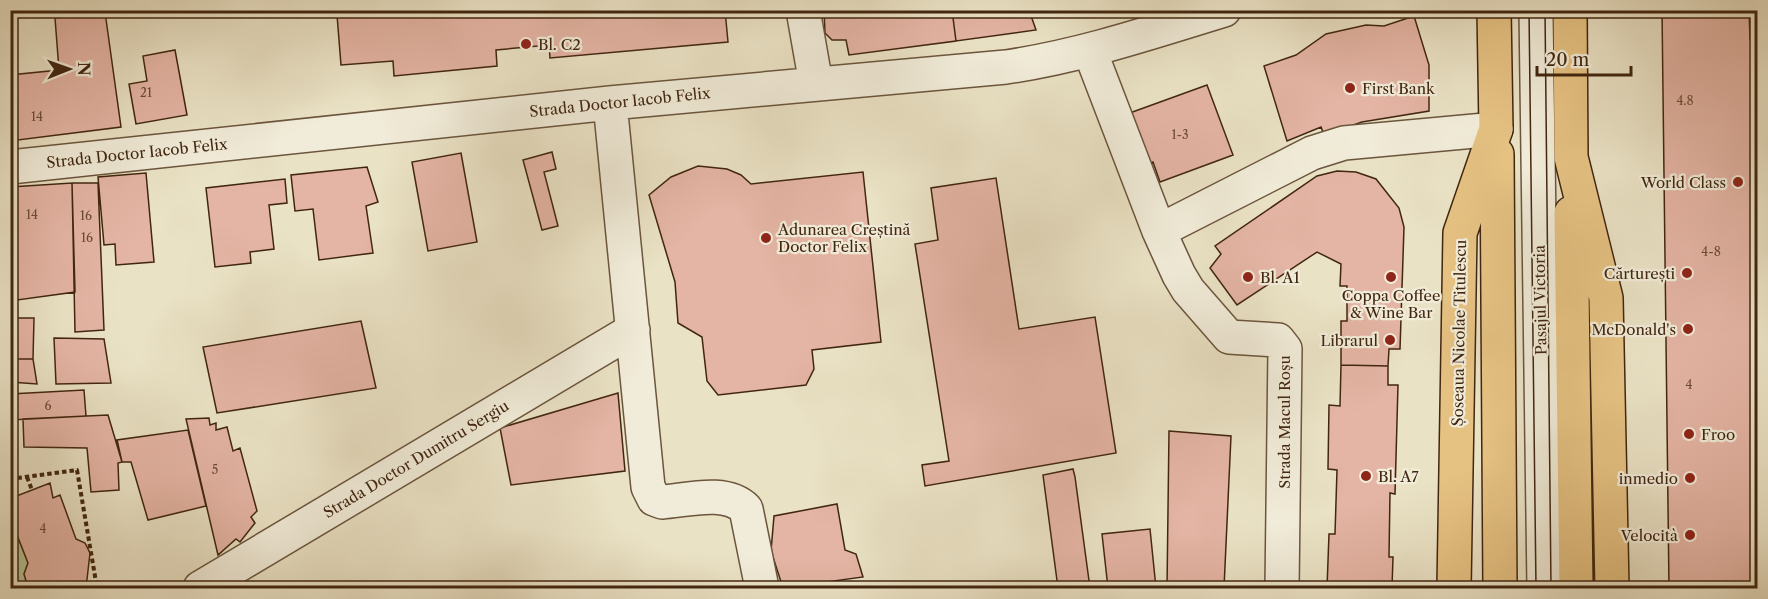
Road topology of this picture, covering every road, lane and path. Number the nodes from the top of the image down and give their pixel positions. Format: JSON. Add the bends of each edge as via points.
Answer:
{"nodes":[{"id":1,"x":803,"y":10,"type":"edge"},
{"id":2,"x":1224,"y":10,"type":"edge"},
{"id":3,"x":1536,"y":10,"type":"edge"},
{"id":4,"x":1570,"y":10,"type":"edge"},
{"id":5,"x":1493,"y":12,"type":"edge"},
{"id":6,"x":1090,"y":51,"type":"junction"},
{"id":7,"x":816,"y":84,"type":"junction"},
{"id":8,"x":610,"y":103,"type":"junction"},
{"id":9,"x":1496,"y":129,"type":"junction"},
{"id":10,"x":1570,"y":157,"type":"junction"},
{"id":11,"x":10,"y":167,"type":"edge"},
{"id":12,"x":1159,"y":231,"type":"junction"},
{"id":13,"x":633,"y":330,"type":"junction"},
{"id":14,"x":27,"y":477,"type":"junction"},
{"id":15,"x":10,"y":479,"type":"edge"},
{"id":16,"x":32,"y":490,"type":"dead end"},
{"id":17,"x":97,"y":588,"type":"edge"},
{"id":18,"x":200,"y":588,"type":"edge"},
{"id":19,"x":762,"y":588,"type":"edge"},
{"id":20,"x":1282,"y":588,"type":"edge"},
{"id":21,"x":1454,"y":588,"type":"edge"},
{"id":22,"x":1500,"y":588,"type":"edge"},
{"id":23,"x":1544,"y":588,"type":"edge"},
{"id":24,"x":1576,"y":588,"type":"edge"},
{"id":25,"x":1612,"y":588,"type":"edge"}],
"edges":[{"from":1,"to":7,"type":"street"},
{"from":2,"to":6,"type":"street","name":"Strada Doctor Iacob Felix"},
{"from":3,"to":23,"type":"street","name":"Pasajul Victoria"},
{"from":4,"to":10,"type":"main road"},
{"from":5,"to":9,"type":"main road","name":"Șoseaua Nicolae Titulescu"},
{"from":6,"to":7,"type":"street","name":"Strada Doctor Iacob Felix","via":[[1006,67]]},
{"from":6,"to":12,"type":"street","name":"Strada Macul Roșu"},
{"from":7,"to":8,"type":"street","name":"Strada Doctor Iacob Felix"},
{"from":8,"to":11,"type":"street","name":"Strada Doctor Iacob Felix"},
{"from":8,"to":13,"type":"street"},
{"from":9,"to":12,"type":"street","via":[[1344,142],[1312,153]]},
{"from":9,"to":21,"type":"main road","name":"Șoseaua Nicolae Titulescu","via":[[1460,233]]},
{"from":9,"to":22,"type":"main road"},
{"from":10,"to":24,"type":"main road"},
{"from":10,"to":25,"type":"main road","via":[[1606,298]]},
{"from":12,"to":20,"type":"street","name":"Strada Macul Roșu","via":[[1183,283],[1229,337],[1278,340],[1285,349]]},
{"from":13,"to":18,"type":"street","name":"Strada Doctor Dumitru Sergiu"},
{"from":13,"to":19,"type":"street","via":[[648,487],[654,499],[662,502],[723,498],[738,501],[746,509]]},
{"from":14,"to":15,"type":"path"},
{"from":14,"to":16,"type":"path"},
{"from":14,"to":17,"type":"path","via":[[77,470]]}]}
